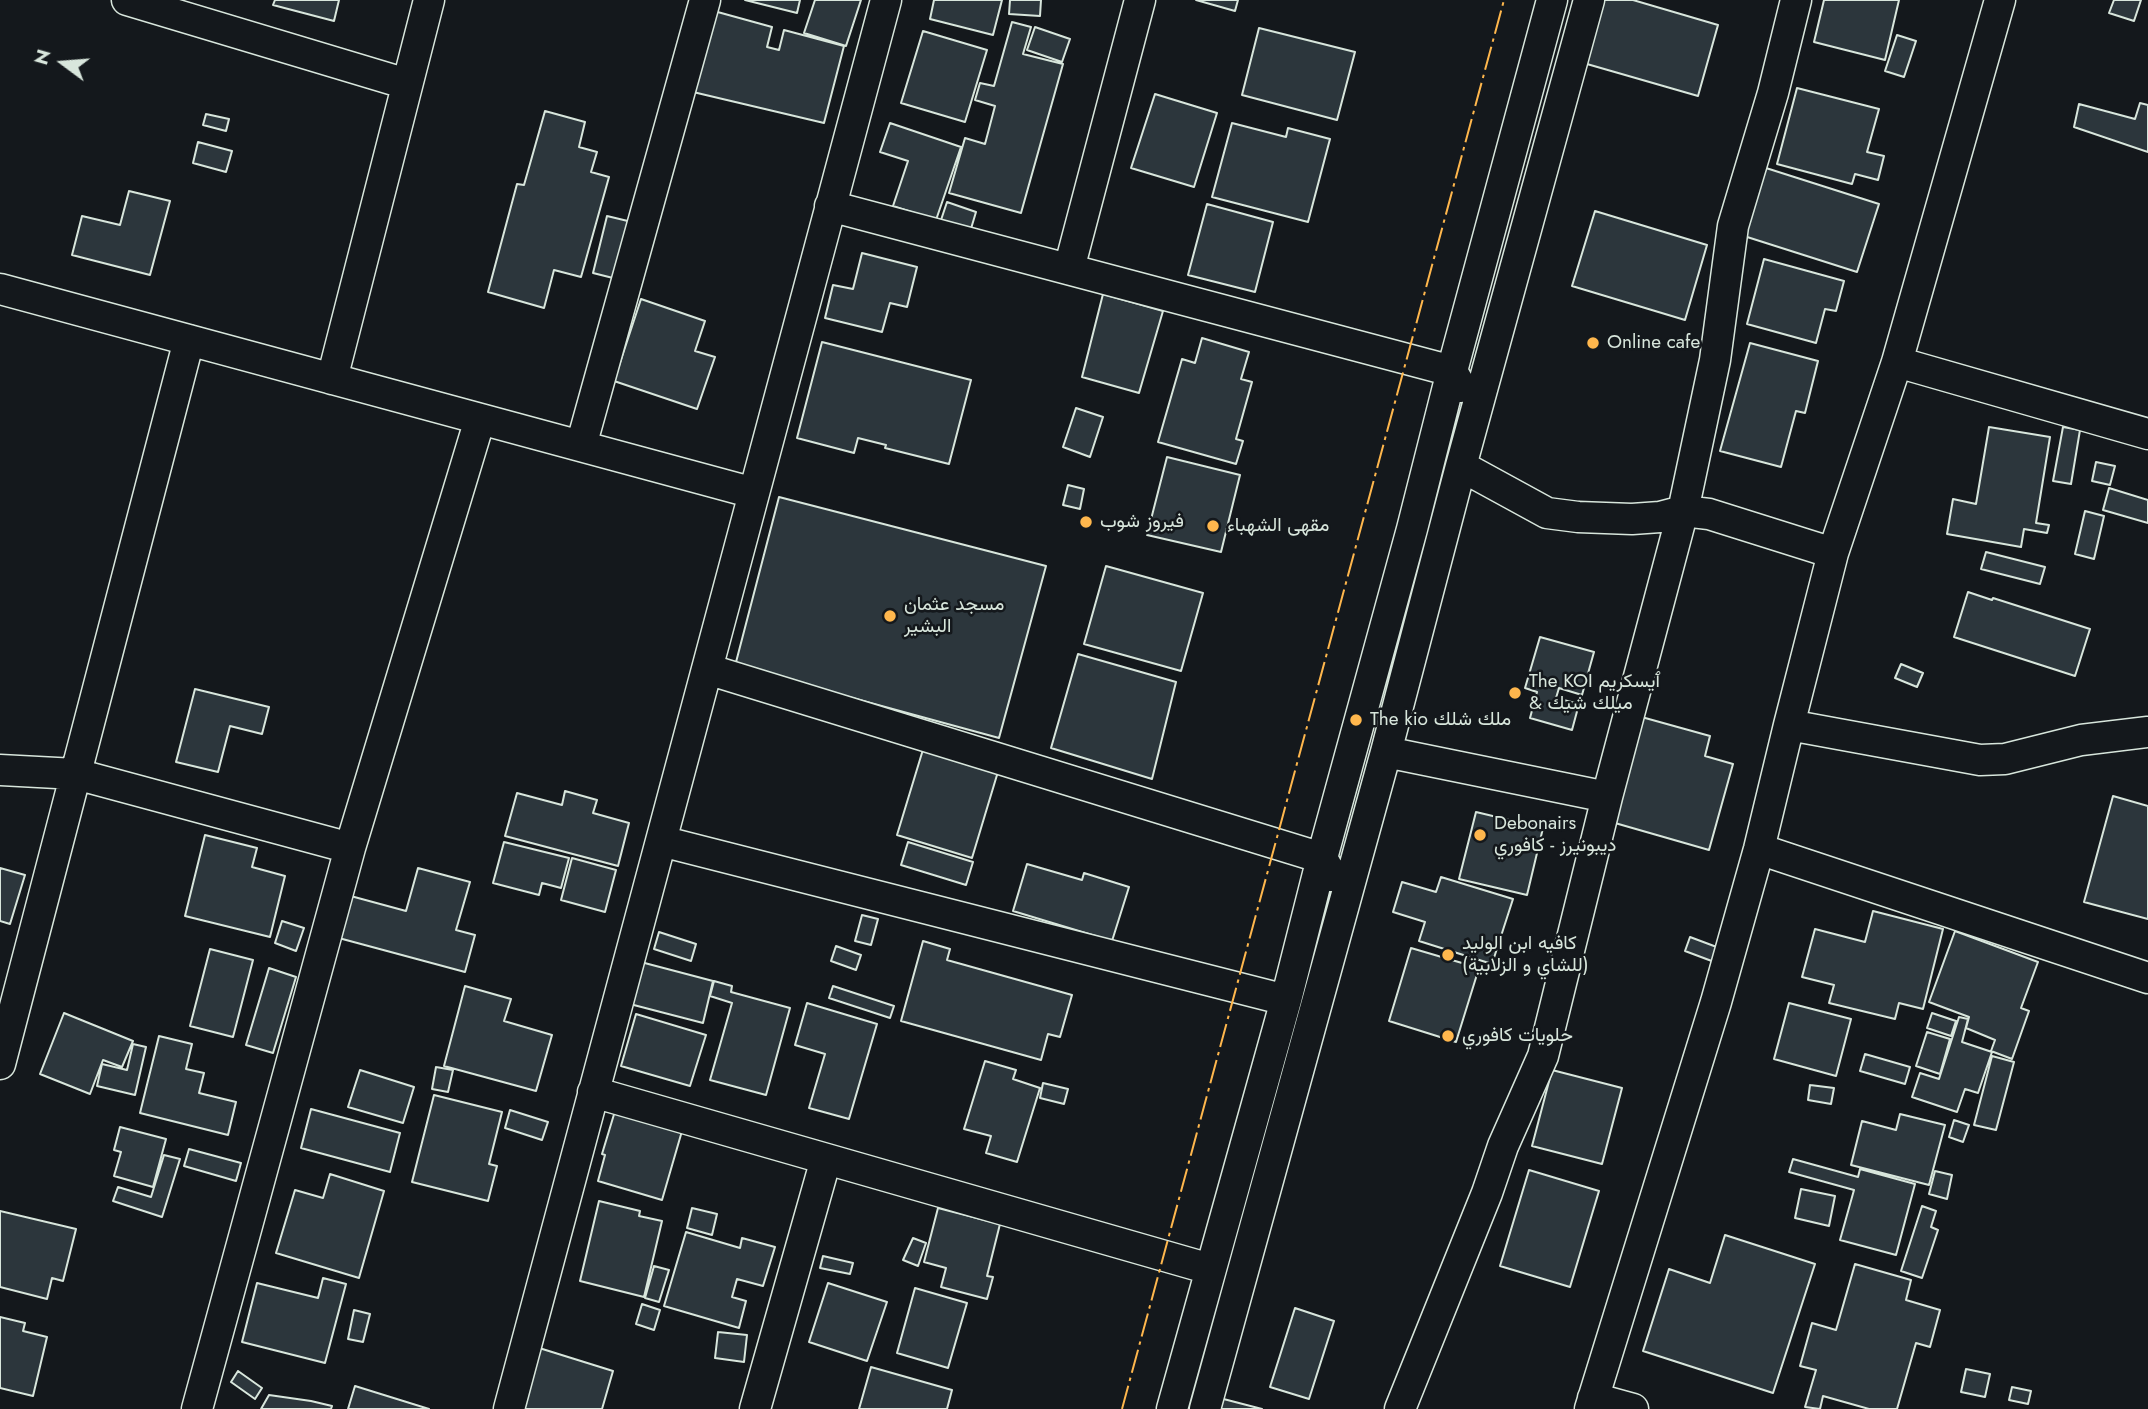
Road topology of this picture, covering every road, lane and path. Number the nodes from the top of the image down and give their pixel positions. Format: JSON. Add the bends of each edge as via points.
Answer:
{"nodes":[{"id":1,"x":127,"y":0,"type":"edge"},
{"id":2,"x":429,"y":0,"type":"edge"},
{"id":3,"x":705,"y":0,"type":"edge"},
{"id":4,"x":886,"y":0,"type":"edge"},
{"id":5,"x":1140,"y":0,"type":"edge"},
{"id":6,"x":1552,"y":0,"type":"edge"},
{"id":7,"x":1589,"y":0,"type":"edge"},
{"id":8,"x":1796,"y":0,"type":"edge"},
{"id":9,"x":2000,"y":0,"type":"edge"},
{"id":10,"x":408,"y":83,"type":"junction"},
{"id":11,"x":830,"y":206,"type":"junction"},
{"id":12,"x":1069,"y":270,"type":"junction"},
{"id":13,"x":0,"y":289,"type":"edge"},
{"id":14,"x":189,"y":340,"type":"junction"},
{"id":15,"x":1897,"y":362,"type":"junction"},
{"id":16,"x":1452,"y":371,"type":"junction"},
{"id":17,"x":332,"y":379,"type":"junction"},
{"id":18,"x":1476,"y":413,"type":"junction"},
{"id":19,"x":480,"y":419,"type":"junction"},
{"id":20,"x":2148,"y":434,"type":"edge"},
{"id":21,"x":581,"y":446,"type":"junction"},
{"id":22,"x":1461,"y":466,"type":"junction"},
{"id":23,"x":754,"y":493,"type":"junction"},
{"id":24,"x":1683,"y":511,"type":"junction"},
{"id":25,"x":1833,"y":553,"type":"junction"},
{"id":26,"x":707,"y":669,"type":"junction"},
{"id":27,"x":1788,"y":725,"type":"junction"},
{"id":28,"x":2148,"y":732,"type":"edge"},
{"id":29,"x":1386,"y":752,"type":"junction"},
{"id":30,"x":0,"y":770,"type":"edge"},
{"id":31,"x":76,"y":774,"type":"junction"},
{"id":32,"x":1607,"y":797,"type":"junction"},
{"id":33,"x":661,"y":841,"type":"junction"},
{"id":34,"x":350,"y":848,"type":"junction"},
{"id":35,"x":1759,"y":849,"type":"junction"},
{"id":36,"x":1322,"y":858,"type":"junction"},
{"id":37,"x":1345,"y":901,"type":"junction"},
{"id":38,"x":2148,"y":978,"type":"edge"},
{"id":39,"x":1286,"y":1000,"type":"junction"},
{"id":40,"x":0,"y":1064,"type":"edge"},
{"id":41,"x":593,"y":1092,"type":"junction"},
{"id":42,"x":826,"y":1159,"type":"junction"},
{"id":43,"x":1210,"y":1269,"type":"junction"},
{"id":44,"x":1592,"y":1404,"type":"edge"},
{"id":45,"x":197,"y":1409,"type":"edge"},
{"id":46,"x":509,"y":1409,"type":"edge"},
{"id":47,"x":755,"y":1409,"type":"edge"},
{"id":48,"x":1172,"y":1409,"type":"edge"},
{"id":49,"x":1205,"y":1409,"type":"edge"},
{"id":50,"x":1401,"y":1409,"type":"edge"},
{"id":51,"x":1633,"y":1409,"type":"edge"}],
"edges":[{"from":1,"to":10,"type":"street"},
{"from":2,"to":10,"type":"street"},
{"from":3,"to":21,"type":"street"},
{"from":4,"to":11,"type":"street"},
{"from":5,"to":12,"type":"street"},
{"from":6,"to":16,"type":"street"},
{"from":7,"to":18,"type":"street"},
{"from":8,"to":24,"type":"street","via":[[1733,226],[1715,360]]},
{"from":9,"to":15,"type":"street"},
{"from":10,"to":17,"type":"street"},
{"from":11,"to":12,"type":"street"},
{"from":11,"to":23,"type":"street"},
{"from":12,"to":16,"type":"street"},
{"from":13,"to":14,"type":"street"},
{"from":14,"to":17,"type":"street"},
{"from":14,"to":31,"type":"street"},
{"from":15,"to":20,"type":"street"},
{"from":15,"to":25,"type":"street"},
{"from":16,"to":18,"type":"street"},
{"from":16,"to":36,"type":"street"},
{"from":17,"to":19,"type":"street"},
{"from":18,"to":22,"type":"street"},
{"from":19,"to":21,"type":"street"},
{"from":19,"to":34,"type":"street"},
{"from":21,"to":23,"type":"street"},
{"from":22,"to":24,"type":"street","via":[[1547,513],[1632,519]]},
{"from":22,"to":29,"type":"street"},
{"from":23,"to":26,"type":"street"},
{"from":24,"to":25,"type":"street","via":[[1709,514]]},
{"from":24,"to":32,"type":"street"},
{"from":25,"to":27,"type":"street"},
{"from":26,"to":33,"type":"street"},
{"from":26,"to":36,"type":"street"},
{"from":27,"to":28,"type":"street","via":[[1980,760],[2005,760],[2081,740]]},
{"from":27,"to":35,"type":"street"},
{"from":29,"to":32,"type":"street"},
{"from":29,"to":37,"type":"street"},
{"from":30,"to":31,"type":"street"},
{"from":31,"to":34,"type":"street"},
{"from":31,"to":40,"type":"street"},
{"from":32,"to":50,"type":"street","via":[[1543,1056],[1503,1146]]},
{"from":33,"to":39,"type":"street"},
{"from":33,"to":41,"type":"street"},
{"from":34,"to":45,"type":"street"},
{"from":35,"to":38,"type":"street"},
{"from":35,"to":44,"type":"street"},
{"from":36,"to":37,"type":"street"},
{"from":36,"to":39,"type":"street"},
{"from":37,"to":49,"type":"street"},
{"from":39,"to":43,"type":"street"},
{"from":41,"to":42,"type":"street"},
{"from":41,"to":46,"type":"street"},
{"from":42,"to":43,"type":"street"},
{"from":42,"to":47,"type":"street"},
{"from":43,"to":48,"type":"street"},
{"from":44,"to":51,"type":"street"}]}
